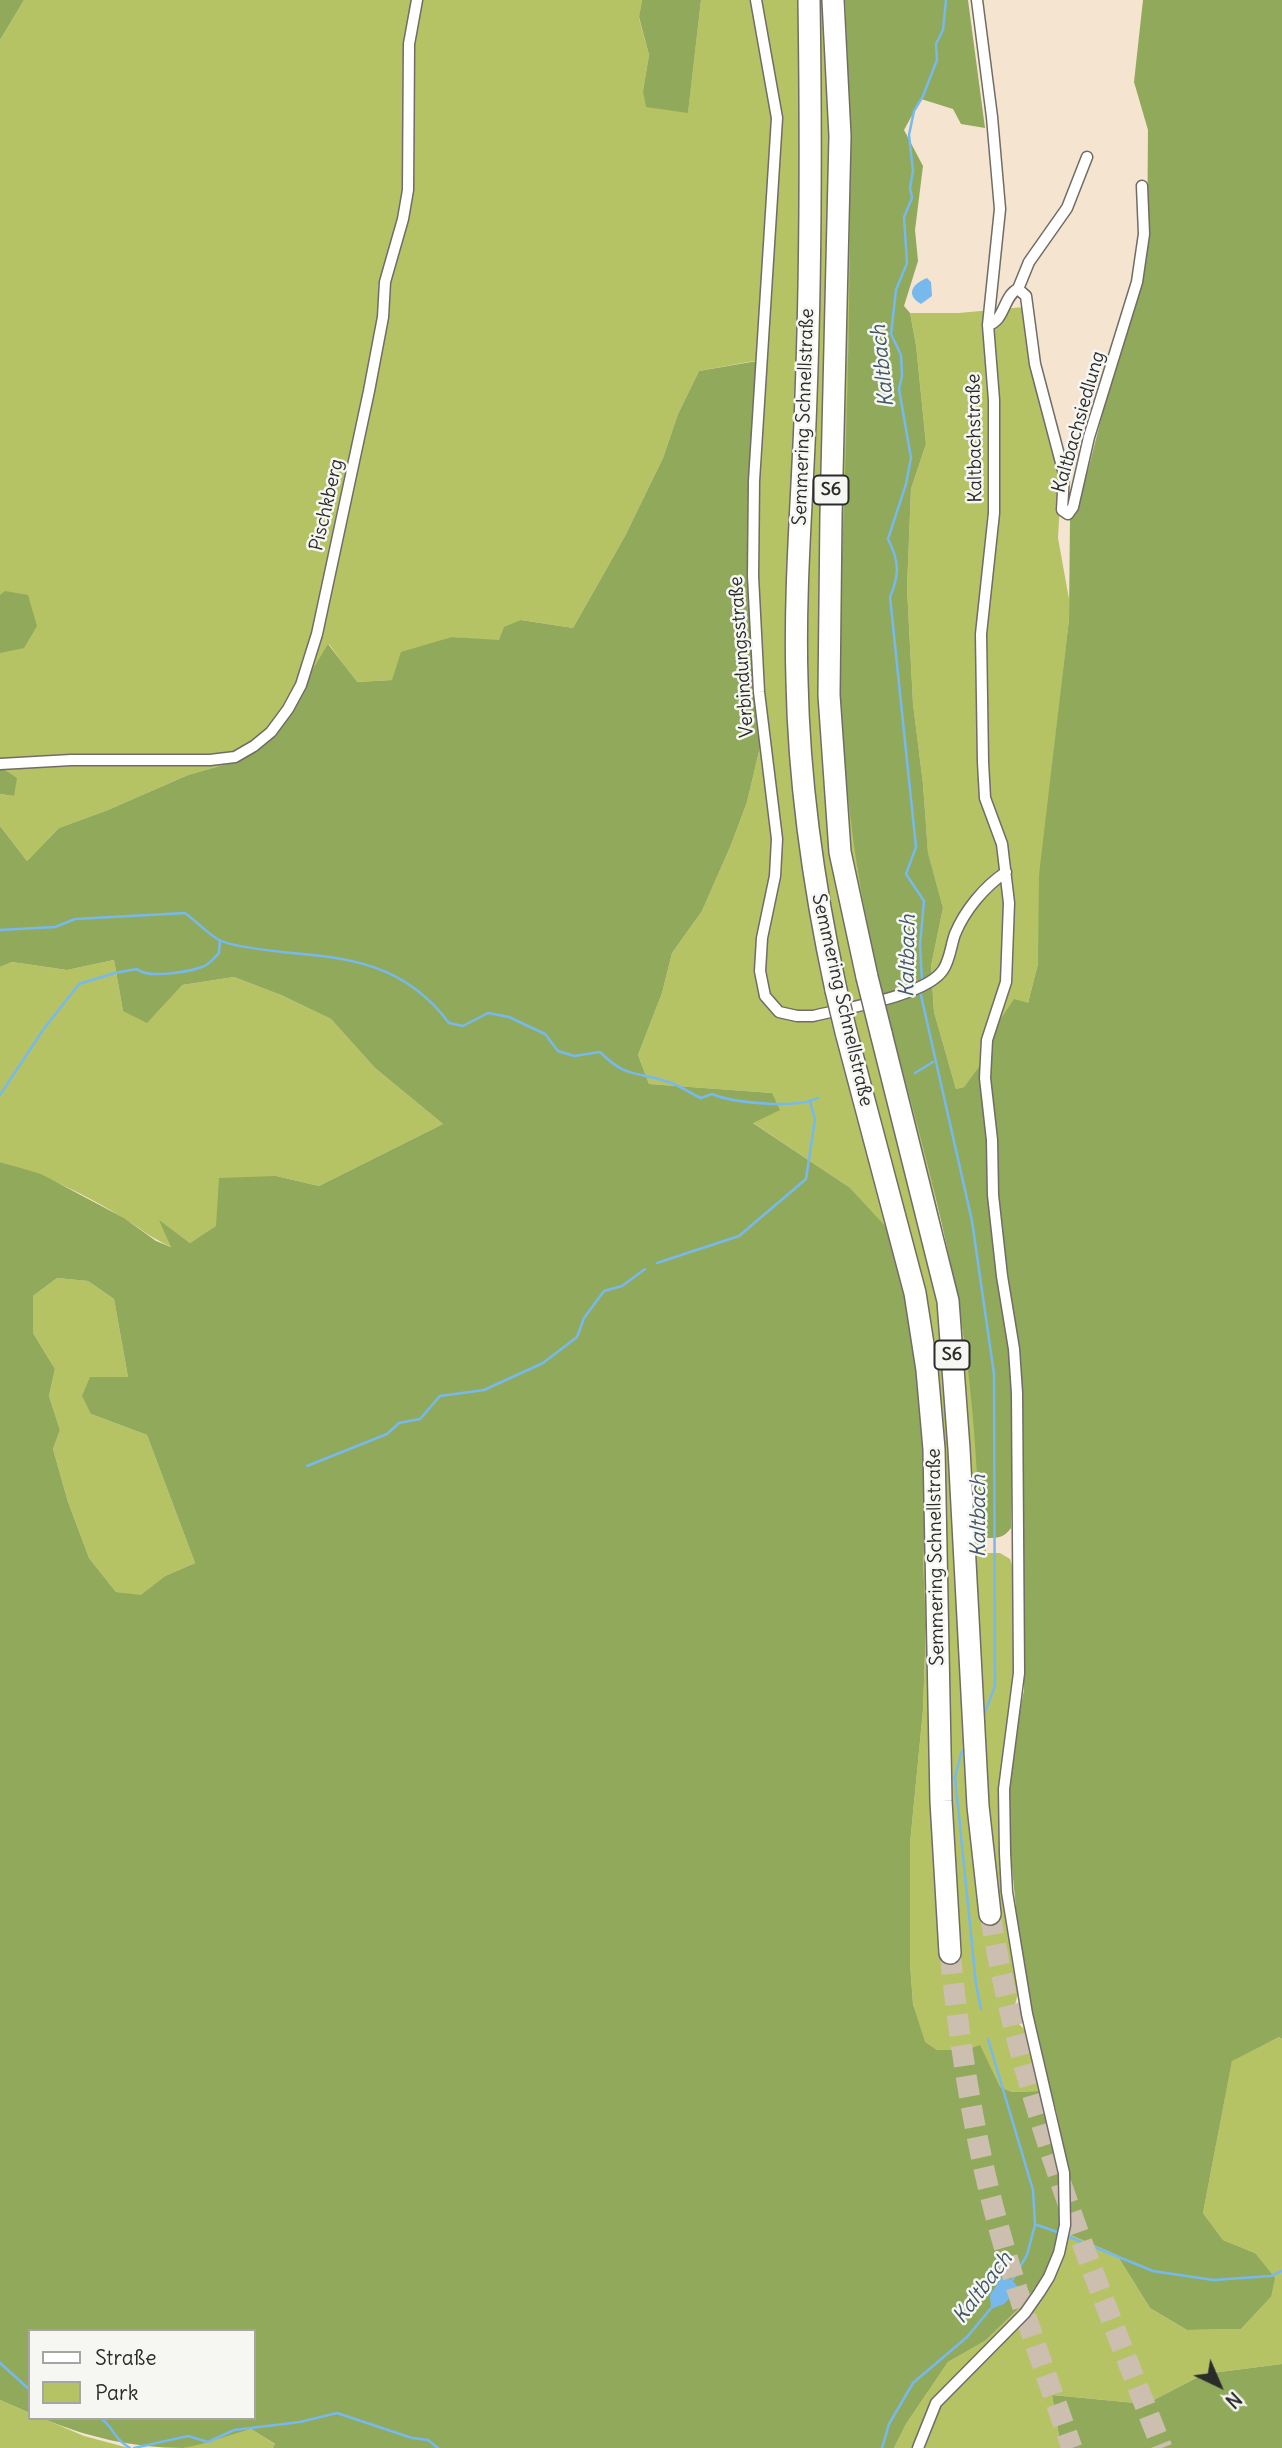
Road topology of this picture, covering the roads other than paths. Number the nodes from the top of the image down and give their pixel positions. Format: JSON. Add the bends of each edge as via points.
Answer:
{"nodes":[{"id":1,"x":417,"y":0,"type":"edge"},
{"id":2,"x":756,"y":0,"type":"edge"},
{"id":3,"x":809,"y":0,"type":"edge"},
{"id":4,"x":834,"y":0,"type":"edge"},
{"id":5,"x":978,"y":0,"type":"edge"},
{"id":6,"x":1087,"y":157,"type":"dead end"},
{"id":7,"x":1142,"y":186,"type":"dead end"},
{"id":8,"x":1018,"y":289,"type":"junction"},
{"id":9,"x":988,"y":325,"type":"junction"},
{"id":10,"x":0,"y":764,"type":"edge"},
{"id":11,"x":1006,"y":872,"type":"junction"},
{"id":12,"x":990,"y":1914,"type":"tunnel mouth"},
{"id":13,"x":950,"y":1953,"type":"tunnel mouth"},
{"id":14,"x":918,"y":2448,"type":"edge"}],
"edges":[{"from":1,"to":10,"type":"street","name":"Pischkberg","via":[[409,44],[408,190],[403,219],[385,282],[369,391],[317,634],[288,709],[271,732],[236,757]]},
{"from":2,"to":11,"type":"street","name":"Verbindungsstraße","via":[[777,118],[754,481],[753,576],[759,692],[777,839],[760,957],[761,984],[768,1002],[786,1015],[813,1016],[908,993],[929,983],[944,970],[956,932],[974,903],[988,884]]},
{"from":3,"to":13,"type":"highway","name":"Semmering Schnellstraße","number":"S6","bridge":true,"via":[[811,137],[796,681],[803,795],[824,935],[915,1293],[927,1370],[934,1449],[940,1801]]},
{"from":4,"to":12,"type":"highway","name":"Semmering Schnellstraße","number":"S6","bridge":true,"via":[[840,136],[829,695],[840,852],[948,1301],[975,1761]]},
{"from":5,"to":9,"type":"street","name":"Kaltbachstraße","via":[[1000,209]]},
{"from":6,"to":8,"type":"street","via":[[1067,208],[1030,262]]},
{"from":7,"to":8,"type":"street","name":"Kaltbachsiedlung","via":[[1144,234],[1137,282],[1089,437],[1073,507],[1066,514],[1062,510],[1064,474],[1035,364],[1026,296]]},
{"from":8,"to":9,"type":"street","via":[[997,320]]},
{"from":9,"to":11,"type":"street","name":"Kaltbachstraße","via":[[994,400],[994,513],[981,634],[983,762],[985,798],[1002,844]]},
{"from":11,"to":14,"type":"street","name":"Kaltbachstraße","via":[[1006,982],[985,1054],[993,1195],[1017,1393],[1019,1673],[1004,1789],[1004,1853],[1015,1946],[1061,2156],[1066,2208],[1059,2253],[1049,2277],[1025,2313],[936,2403]]}]}
